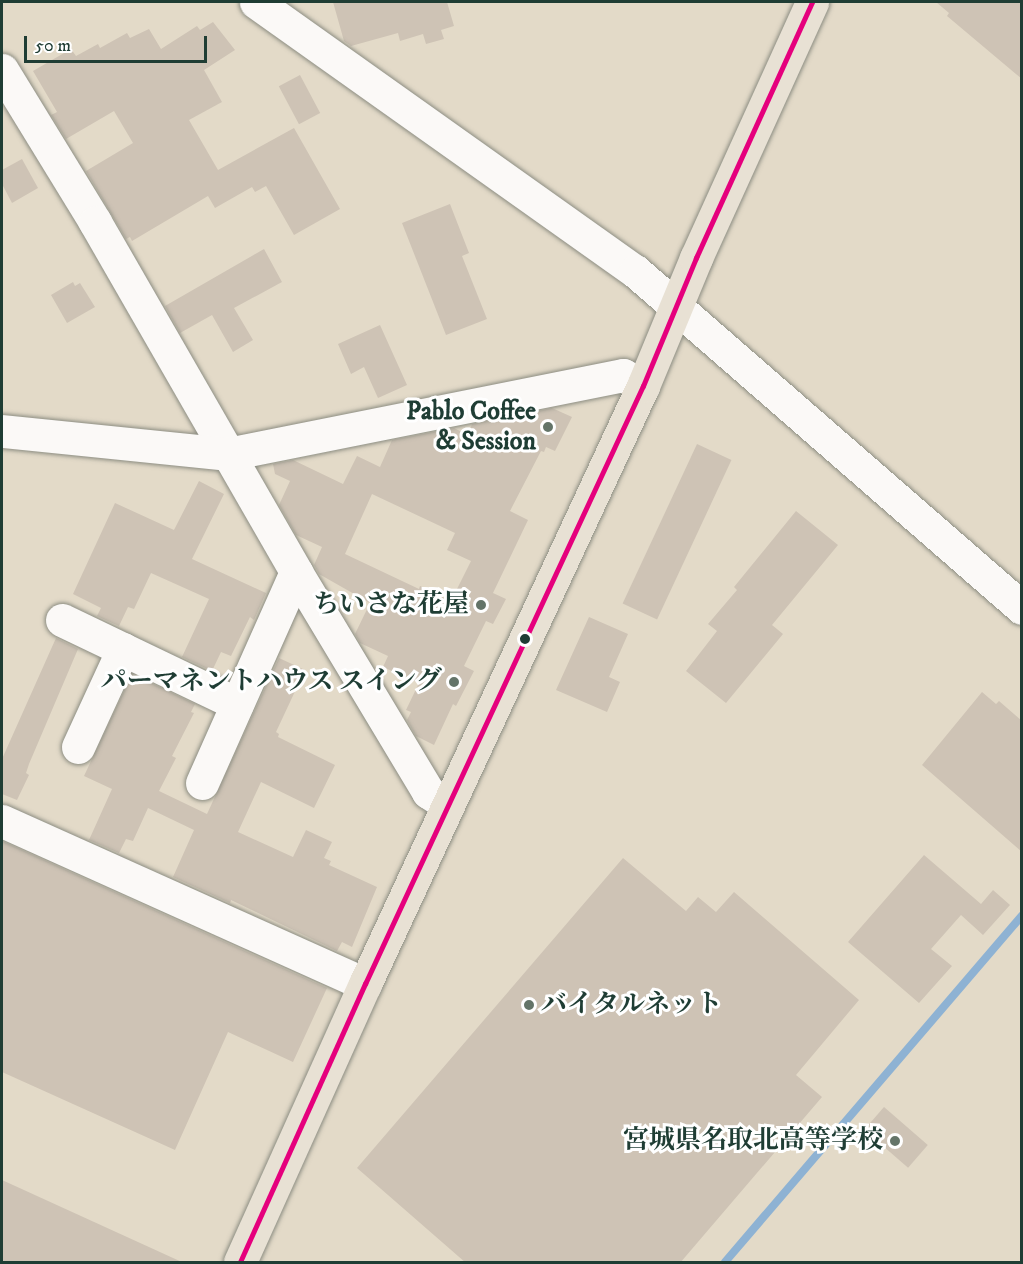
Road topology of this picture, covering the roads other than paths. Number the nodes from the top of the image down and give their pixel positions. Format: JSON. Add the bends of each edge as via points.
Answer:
{"nodes":[{"id":1,"x":255,"y":2,"type":"edge"},
{"id":2,"x":812,"y":2,"type":"edge"},
{"id":3,"x":2,"y":70,"type":"edge"},
{"id":4,"x":676,"y":306,"type":"junction"},
{"id":5,"x":643,"y":386,"type":"junction"},
{"id":6,"x":2,"y":431,"type":"edge"},
{"id":7,"x":228,"y":454,"type":"junction"},
{"id":8,"x":296,"y":572,"type":"junction"},
{"id":9,"x":1022,"y":608,"type":"edge"},
{"id":10,"x":62,"y":620,"type":"dead end"},
{"id":11,"x":123,"y":649,"type":"junction"},
{"id":12,"x":237,"y":704,"type":"junction"},
{"id":13,"x":78,"y":747,"type":"dead end"},
{"id":14,"x":201,"y":783,"type":"dead end"},
{"id":15,"x":448,"y":805,"type":"junction"},
{"id":16,"x":2,"y":821,"type":"edge"},
{"id":17,"x":365,"y":984,"type":"junction"},
{"id":18,"x":240,"y":1263,"type":"edge"}],
"edges":[{"from":1,"to":4,"type":"street","via":[[635,271]]},
{"from":2,"to":4,"type":"main road"},
{"from":3,"to":7,"type":"street","via":[[95,222]]},
{"from":4,"to":5,"type":"main road"},
{"from":4,"to":9,"type":"street"},
{"from":5,"to":7,"type":"street","via":[[623,375]]},
{"from":5,"to":15,"type":"main road"},
{"from":6,"to":7,"type":"street"},
{"from":7,"to":8,"type":"street"},
{"from":8,"to":12,"type":"street"},
{"from":8,"to":15,"type":"street","via":[[428,792]]},
{"from":10,"to":11,"type":"street"},
{"from":11,"to":12,"type":"street"},
{"from":11,"to":13,"type":"street"},
{"from":12,"to":14,"type":"street"},
{"from":15,"to":17,"type":"main road"},
{"from":16,"to":17,"type":"street"},
{"from":17,"to":18,"type":"main road"}]}
